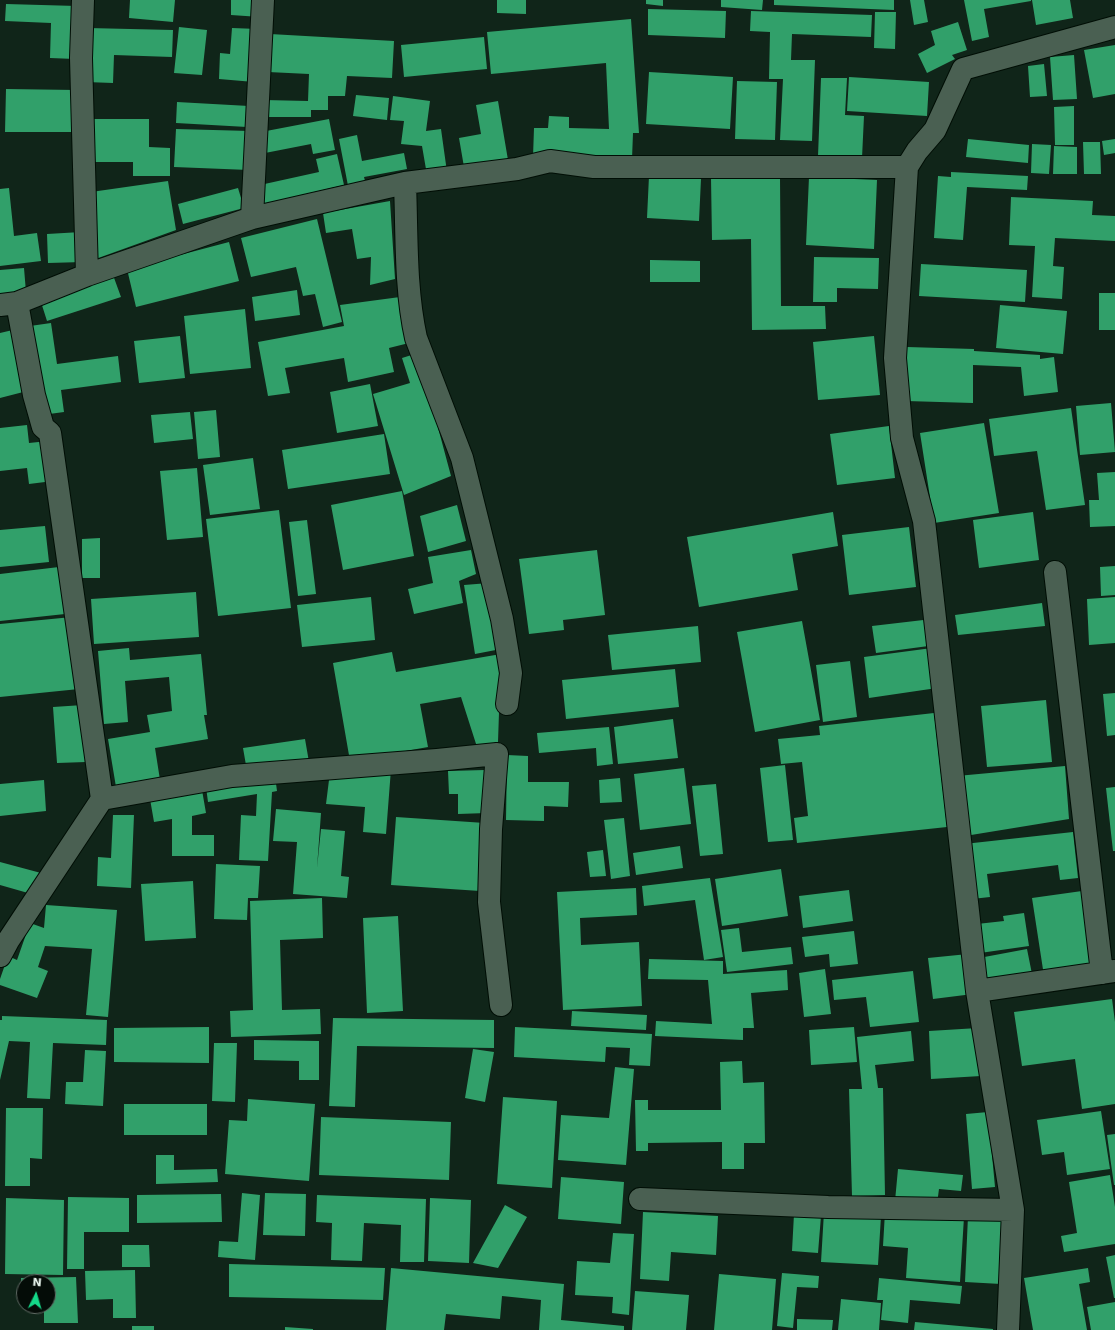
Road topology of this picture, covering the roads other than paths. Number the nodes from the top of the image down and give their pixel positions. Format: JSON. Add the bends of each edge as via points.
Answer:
{"nodes":[{"id":1,"x":83,"y":0,"type":"edge"},
{"id":2,"x":263,"y":0,"type":"edge"},
{"id":3,"x":1115,"y":27,"type":"edge"},
{"id":4,"x":907,"y":167,"type":"junction"},
{"id":5,"x":405,"y":183,"type":"junction"},
{"id":6,"x":252,"y":218,"type":"junction"},
{"id":7,"x":87,"y":275,"type":"junction"},
{"id":8,"x":9,"y":304,"type":"edge"},
{"id":9,"x":1055,"y":572,"type":"dead end"},
{"id":10,"x":507,"y":704,"type":"dead end"},
{"id":11,"x":102,"y":799,"type":"junction"},
{"id":12,"x":3,"y":945,"type":"edge"},
{"id":13,"x":1108,"y":972,"type":"edge"},
{"id":14,"x":977,"y":991,"type":"junction"},
{"id":15,"x":501,"y":1004,"type":"dead end"},
{"id":16,"x":640,"y":1199,"type":"dead end"},
{"id":17,"x":1013,"y":1210,"type":"junction"},
{"id":18,"x":1008,"y":1330,"type":"edge"}],
"edges":[{"from":1,"to":7,"type":"street","via":[[80,58]]},
{"from":2,"to":6,"type":"street"},
{"from":3,"to":4,"type":"street","via":[[964,69],[935,130]]},
{"from":4,"to":5,"type":"street","via":[[594,167],[550,161],[517,169]]},
{"from":4,"to":14,"type":"street","via":[[896,358],[902,438],[924,521]]},
{"from":5,"to":6,"type":"street"},
{"from":5,"to":10,"type":"street","via":[[412,322],[462,458],[502,619],[511,673]]},
{"from":6,"to":7,"type":"street"},
{"from":7,"to":8,"type":"street"},
{"from":8,"to":11,"type":"street","via":[[42,427],[50,433]]},
{"from":9,"to":13,"type":"street"},
{"from":11,"to":12,"type":"street"},
{"from":11,"to":15,"type":"street","via":[[232,776],[497,754],[489,902]]},
{"from":13,"to":14,"type":"street"},
{"from":14,"to":17,"type":"street"},
{"from":16,"to":17,"type":"street"},
{"from":17,"to":18,"type":"street"}]}
